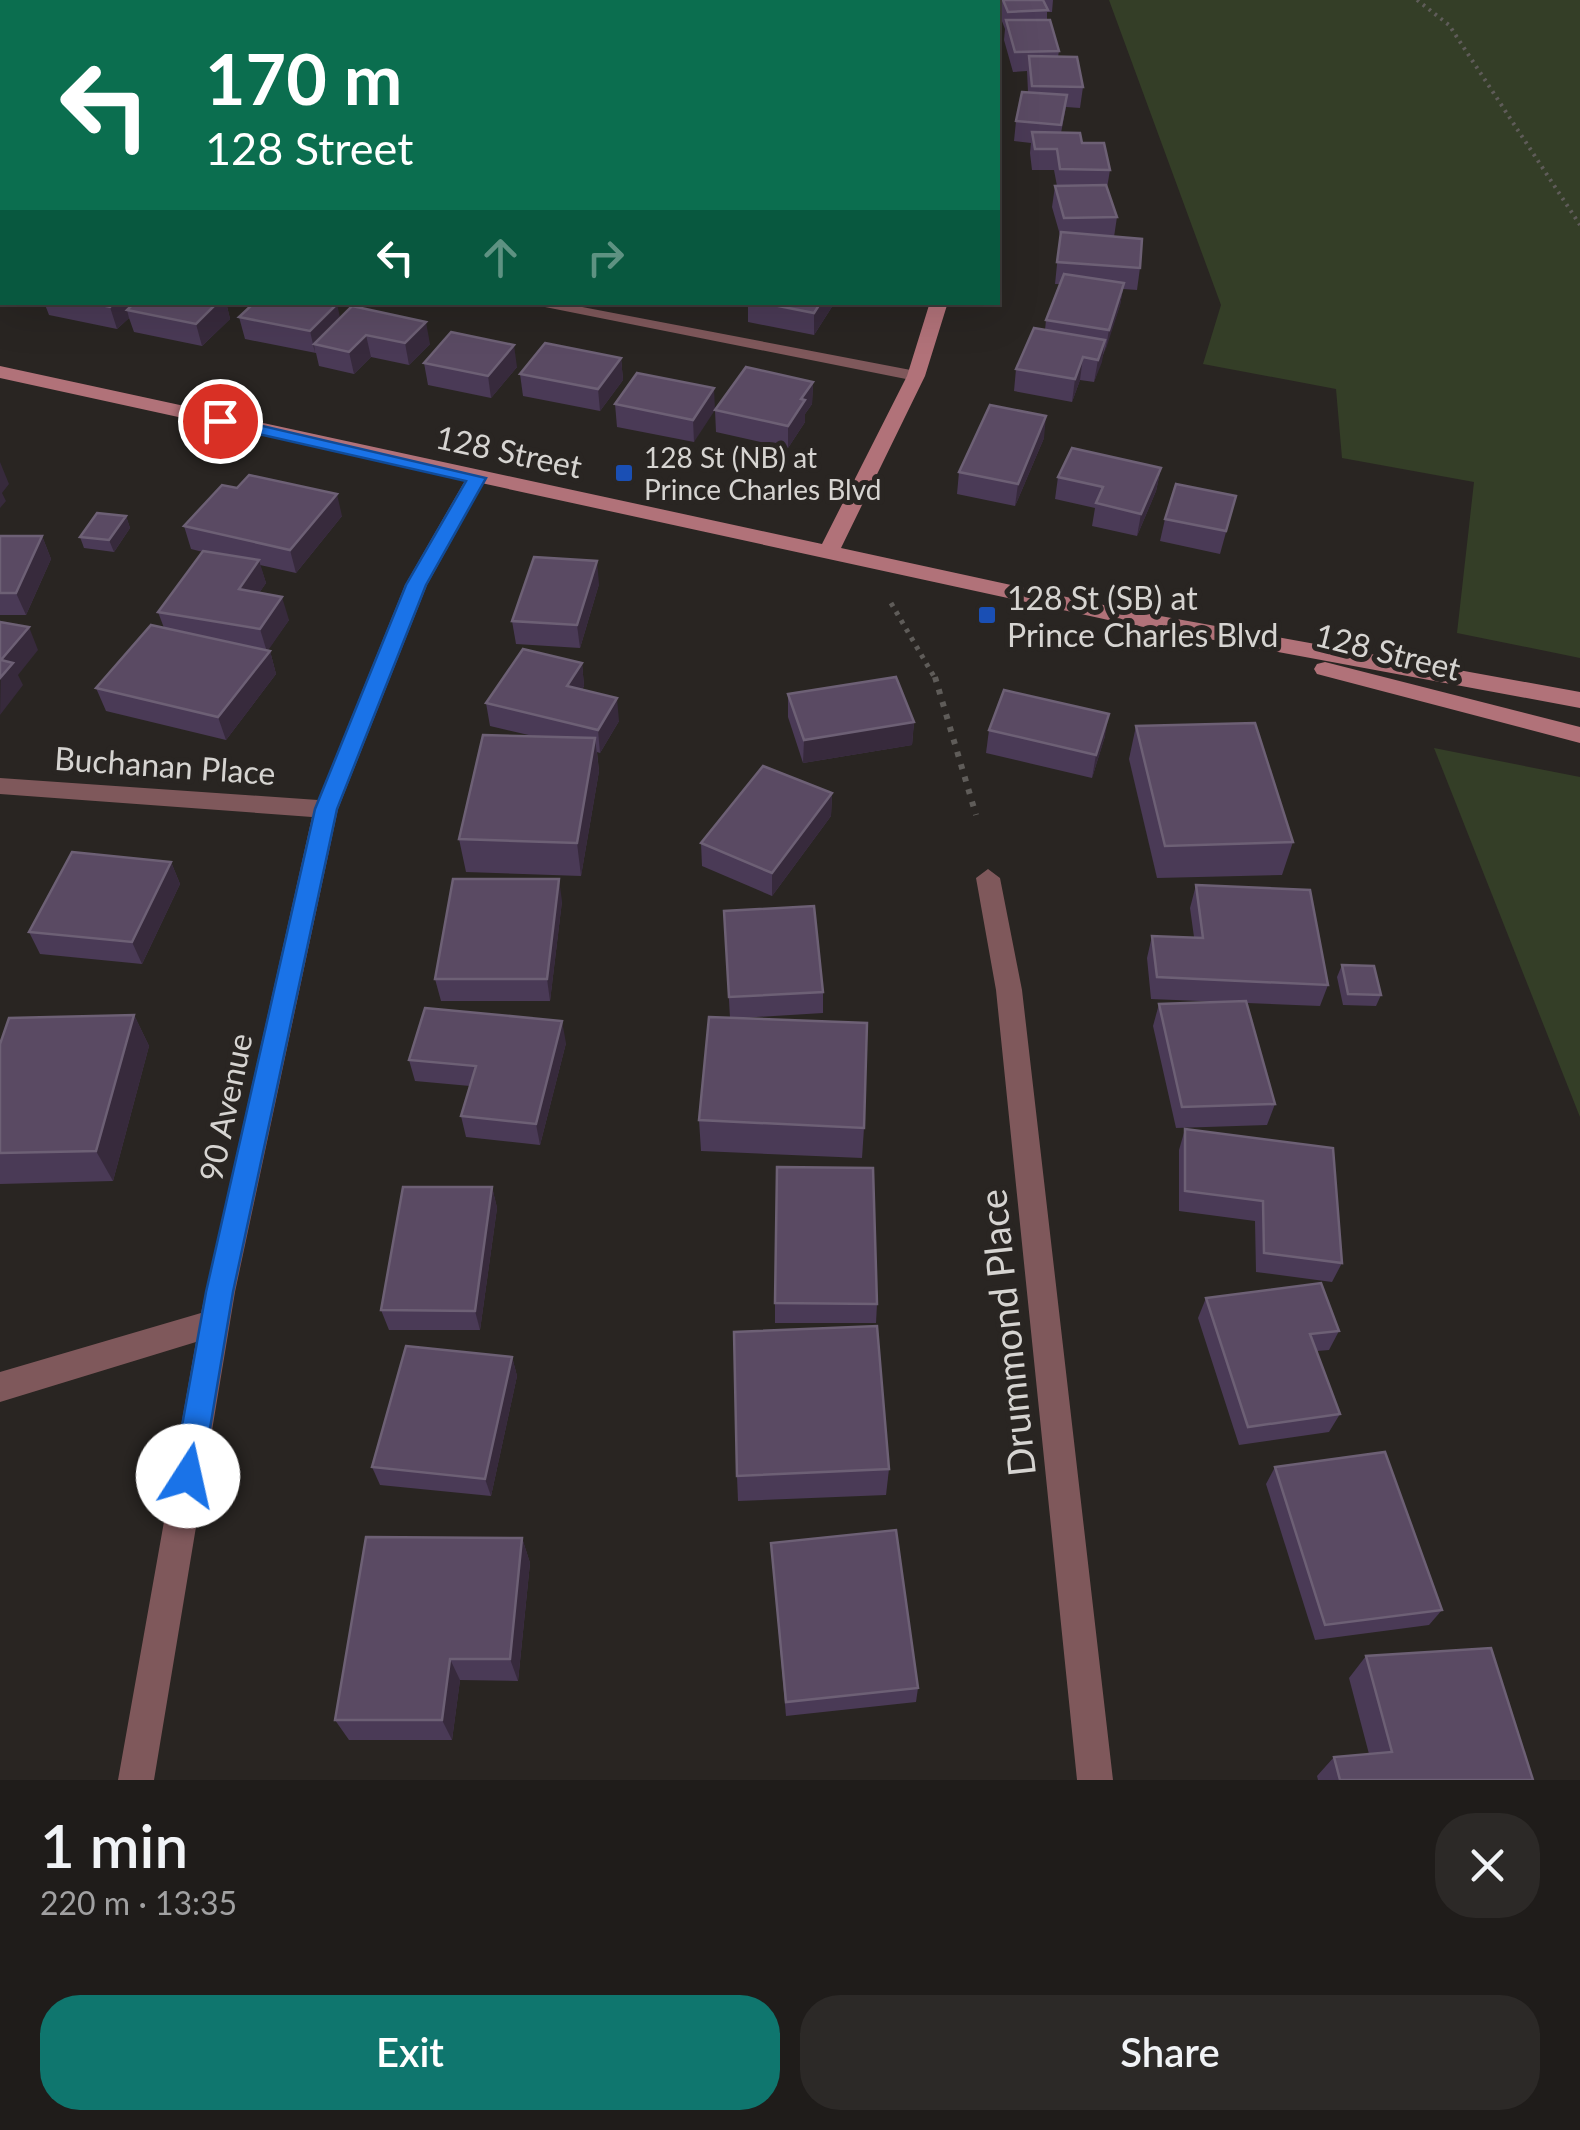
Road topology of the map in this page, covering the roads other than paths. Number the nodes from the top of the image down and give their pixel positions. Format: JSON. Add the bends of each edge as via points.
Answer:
{"nodes":[{"id":1,"x":544,"y":305,"type":"edge"},
{"id":2,"x":938,"y":305,"type":"edge"},
{"id":3,"x":0,"y":372,"type":"edge"},
{"id":4,"x":916,"y":376,"type":"junction"},
{"id":5,"x":477,"y":478,"type":"junction"},
{"id":6,"x":828,"y":553,"type":"junction"},
{"id":7,"x":1122,"y":616,"type":"junction"},
{"id":8,"x":1580,"y":700,"type":"edge"},
{"id":9,"x":1580,"y":735,"type":"edge"},
{"id":10,"x":0,"y":786,"type":"edge"},
{"id":11,"x":326,"y":809,"type":"junction"},
{"id":12,"x":988,"y":878,"type":"dead end"},
{"id":13,"x":214,"y":1323,"type":"junction"},
{"id":14,"x":0,"y":1387,"type":"edge"},
{"id":15,"x":136,"y":1780,"type":"edge"},
{"id":16,"x":1094,"y":1780,"type":"edge"}],
"edges":[{"from":1,"to":4,"type":"lane"},
{"from":2,"to":4,"type":"main road"},
{"from":3,"to":5,"type":"main road","name":"128 Street"},
{"from":4,"to":6,"type":"main road"},
{"from":5,"to":6,"type":"main road","name":"128 Street"},
{"from":5,"to":11,"type":"street","name":"90 Avenue","via":[[416,585]]},
{"from":6,"to":7,"type":"main road","name":"128 Street"},
{"from":7,"to":8,"type":"main road","name":"128 Street"},
{"from":7,"to":9,"type":"main road","name":"128 Street"},
{"from":10,"to":11,"type":"street","name":"Buchanan Place"},
{"from":11,"to":13,"type":"street","name":"90 Avenue"},
{"from":12,"to":16,"type":"street","name":"Drummond Place","via":[[1009,990]]},
{"from":13,"to":14,"type":"street"},
{"from":13,"to":15,"type":"street","name":"90 Avenue"}]}
